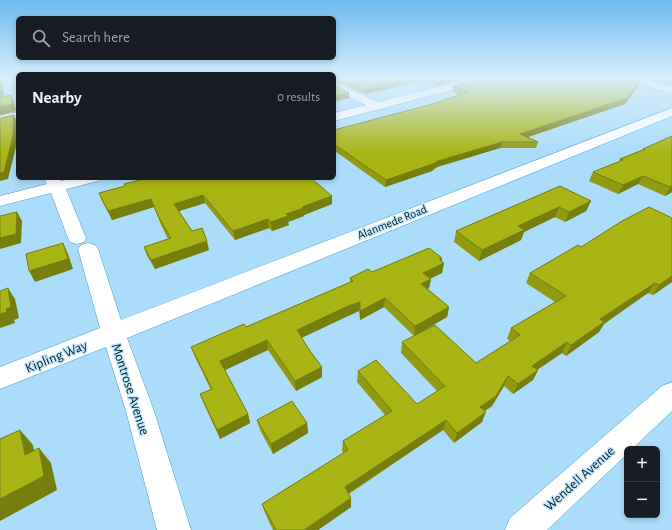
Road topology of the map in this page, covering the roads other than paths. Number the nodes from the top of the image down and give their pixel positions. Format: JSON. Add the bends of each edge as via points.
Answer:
{"nodes":[{"id":1,"x":369,"y":103,"type":"edge"},
{"id":2,"x":389,"y":103,"type":"edge"},
{"id":3,"x":376,"y":106,"type":"junction"},
{"id":4,"x":672,"y":112,"type":"edge"},
{"id":5,"x":16,"y":116,"type":"edge"},
{"id":6,"x":336,"y":116,"type":"edge"},
{"id":7,"x":0,"y":120,"type":"edge"},
{"id":8,"x":77,"y":180,"type":"edge"},
{"id":9,"x":54,"y":183,"type":"edge"},
{"id":10,"x":0,"y":201,"type":"edge"},
{"id":11,"x":113,"y":333,"type":"junction"},
{"id":12,"x":0,"y":378,"type":"edge"},
{"id":13,"x":672,"y":394,"type":"edge"},
{"id":14,"x":174,"y":530,"type":"edge"},
{"id":15,"x":522,"y":530,"type":"edge"}],
"edges":[{"from":1,"to":3,"type":"street"},
{"from":2,"to":3,"type":"street"},
{"from":3,"to":6,"type":"street"},
{"from":4,"to":11,"type":"street","name":"Alanmede Road"},
{"from":5,"to":7,"type":"street"},
{"from":8,"to":9,"type":"street"},
{"from":9,"to":10,"type":"street"},
{"from":9,"to":11,"type":"street","name":"Montrose Avenue","via":[[82,244]]},
{"from":11,"to":12,"type":"street","name":"Kipling Way"},
{"from":11,"to":14,"type":"street","name":"Montrose Avenue","via":[[140,410]]},
{"from":13,"to":15,"type":"street","name":"Wendell Avenue"}]}
